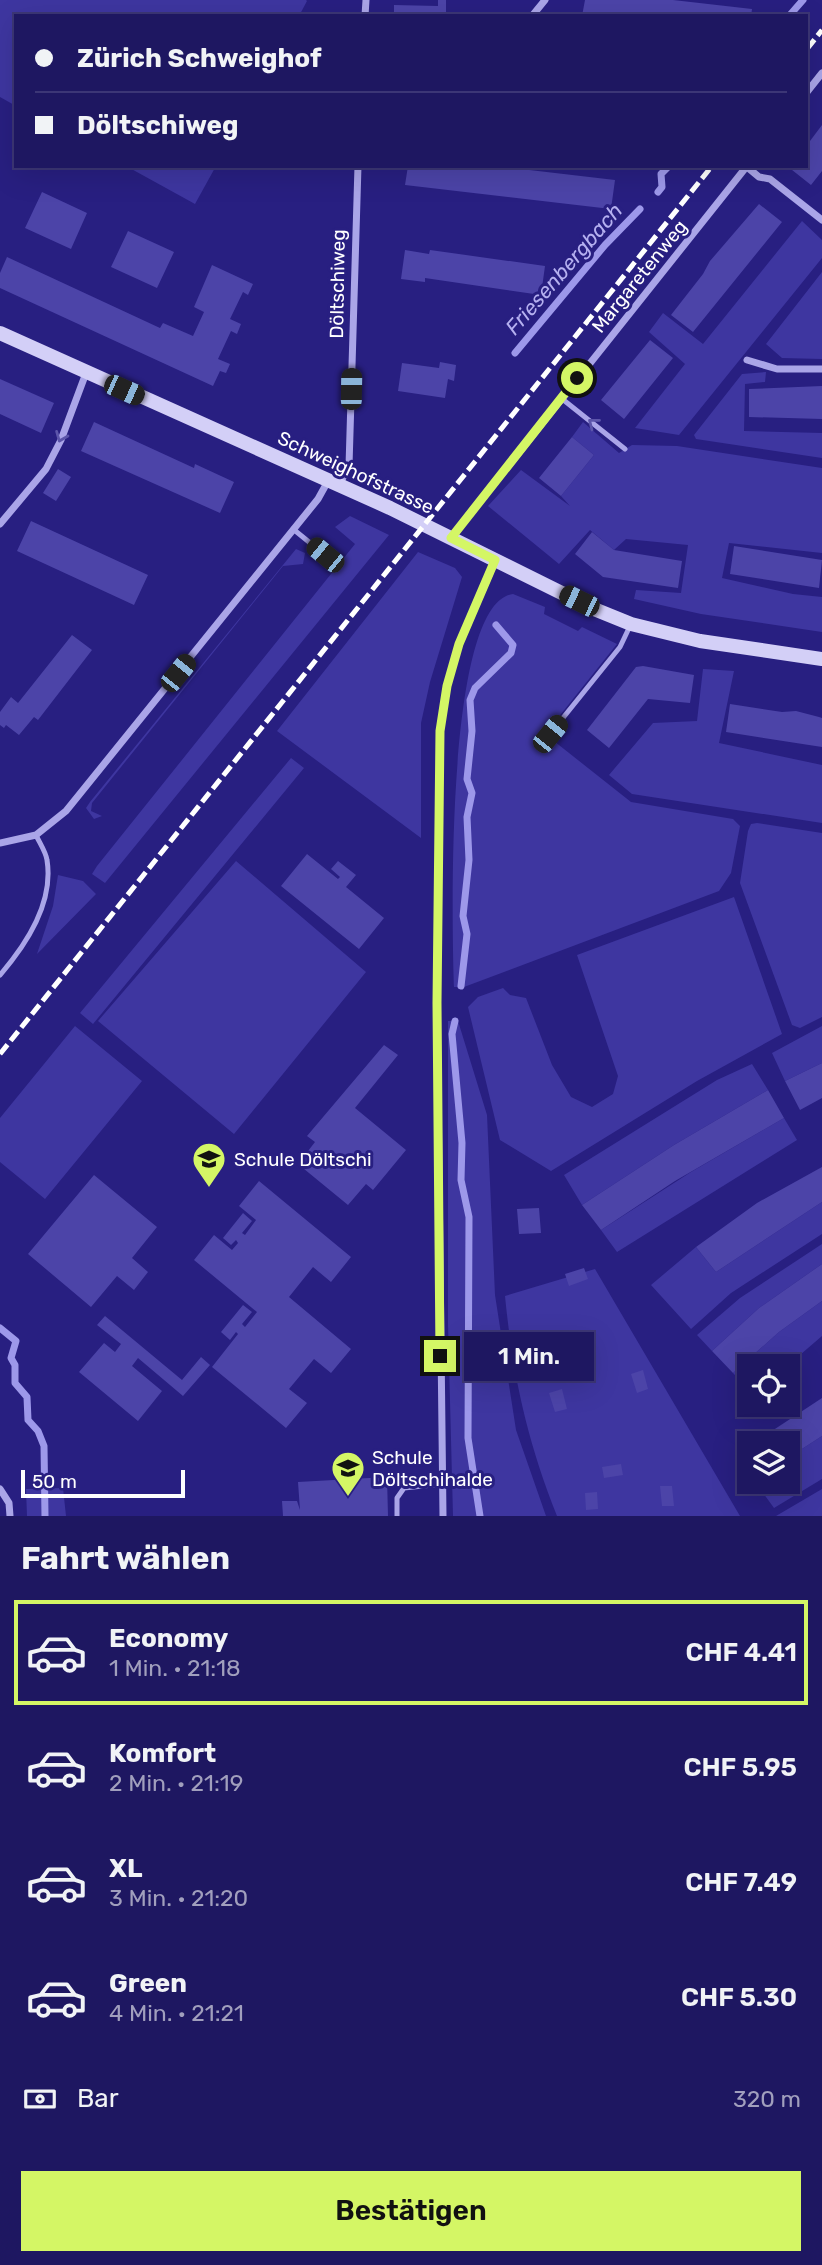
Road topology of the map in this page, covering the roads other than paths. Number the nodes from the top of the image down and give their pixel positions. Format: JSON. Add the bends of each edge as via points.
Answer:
{"nodes":[{"id":1,"x":545,"y":0,"type":"edge"},
{"id":2,"x":534,"y":14,"type":"edge"},
{"id":3,"x":822,"y":73,"type":"edge"},
{"id":4,"x":808,"y":91,"type":"edge"},
{"id":5,"x":358,"y":168,"type":"edge"},
{"id":6,"x":746,"y":168,"type":"edge"},
{"id":7,"x":748,"y":168,"type":"edge"},
{"id":8,"x":822,"y":220,"type":"edge"},
{"id":9,"x":0,"y":333,"type":"edge"},
{"id":10,"x":747,"y":360,"type":"dead end"},
{"id":11,"x":822,"y":369,"type":"edge"},
{"id":12,"x":86,"y":373,"type":"junction"},
{"id":13,"x":561,"y":398,"type":"junction"},
{"id":14,"x":625,"y":449,"type":"dead end"},
{"id":15,"x":334,"y":482,"type":"junction"},
{"id":16,"x":0,"y":524,"type":"edge"},
{"id":17,"x":293,"y":529,"type":"junction"},
{"id":18,"x":451,"y":538,"type":"junction"},
{"id":19,"x":325,"y":555,"type":"dead end"},
{"id":20,"x":495,"y":560,"type":"junction"},
{"id":21,"x":631,"y":624,"type":"junction"},
{"id":22,"x":822,"y":659,"type":"edge"},
{"id":23,"x":550,"y":734,"type":"dead end"},
{"id":24,"x":36,"y":835,"type":"junction"},
{"id":25,"x":0,"y":843,"type":"edge"},
{"id":26,"x":0,"y":975,"type":"edge"},
{"id":27,"x":442,"y":1485,"type":"junction"},
{"id":28,"x":0,"y":1489,"type":"edge"},
{"id":29,"x":10,"y":1516,"type":"edge"},
{"id":30,"x":397,"y":1516,"type":"edge"},
{"id":31,"x":443,"y":1516,"type":"edge"}],
"edges":[{"from":1,"to":2,"type":"street"},
{"from":3,"to":4,"type":"street"},
{"from":5,"to":15,"type":"street","name":"Döltschiweg","via":[[349,466]]},
{"from":6,"to":13,"type":"street","name":"Margaretenweg"},
{"from":7,"to":8,"type":"street","via":[[770,179]]},
{"from":9,"to":12,"type":"main road","name":"Schweighofstrasse"},
{"from":10,"to":11,"type":"street","via":[[777,369]]},
{"from":12,"to":15,"type":"main road","name":"Schweighofstrasse"},
{"from":12,"to":16,"type":"street","one_way":true,"via":[[46,469]]},
{"from":14,"to":13,"type":"lane","one_way":true},
{"from":13,"to":18,"type":"street","name":"Margaretenweg"},
{"from":15,"to":17,"type":"street","name":"Döltschiweg"},
{"from":15,"to":18,"type":"main road","name":"Schweighofstrasse"},
{"from":17,"to":19,"type":"lane"},
{"from":17,"to":24,"type":"street","name":"Döltschiweg","via":[[79,796]]},
{"from":18,"to":20,"type":"main road","name":"Schweighofstrasse"},
{"from":20,"to":21,"type":"main road","name":"Schweighofstrasse"},
{"from":20,"to":27,"type":"street","via":[[459,644],[440,731],[437,1026]]},
{"from":21,"to":22,"type":"main road","name":"Schweighofstrasse","via":[[700,641]]},
{"from":21,"to":23,"type":"lane","via":[[620,647]]},
{"from":24,"to":25,"type":"street"},
{"from":24,"to":26,"type":"lane","via":[[47,860],[42,908],[34,929]]},
{"from":27,"to":30,"type":"lane","via":[[404,1488],[397,1498]]},
{"from":27,"to":31,"type":"street"},
{"from":28,"to":29,"type":"street","via":[[9,1503]]}]}
